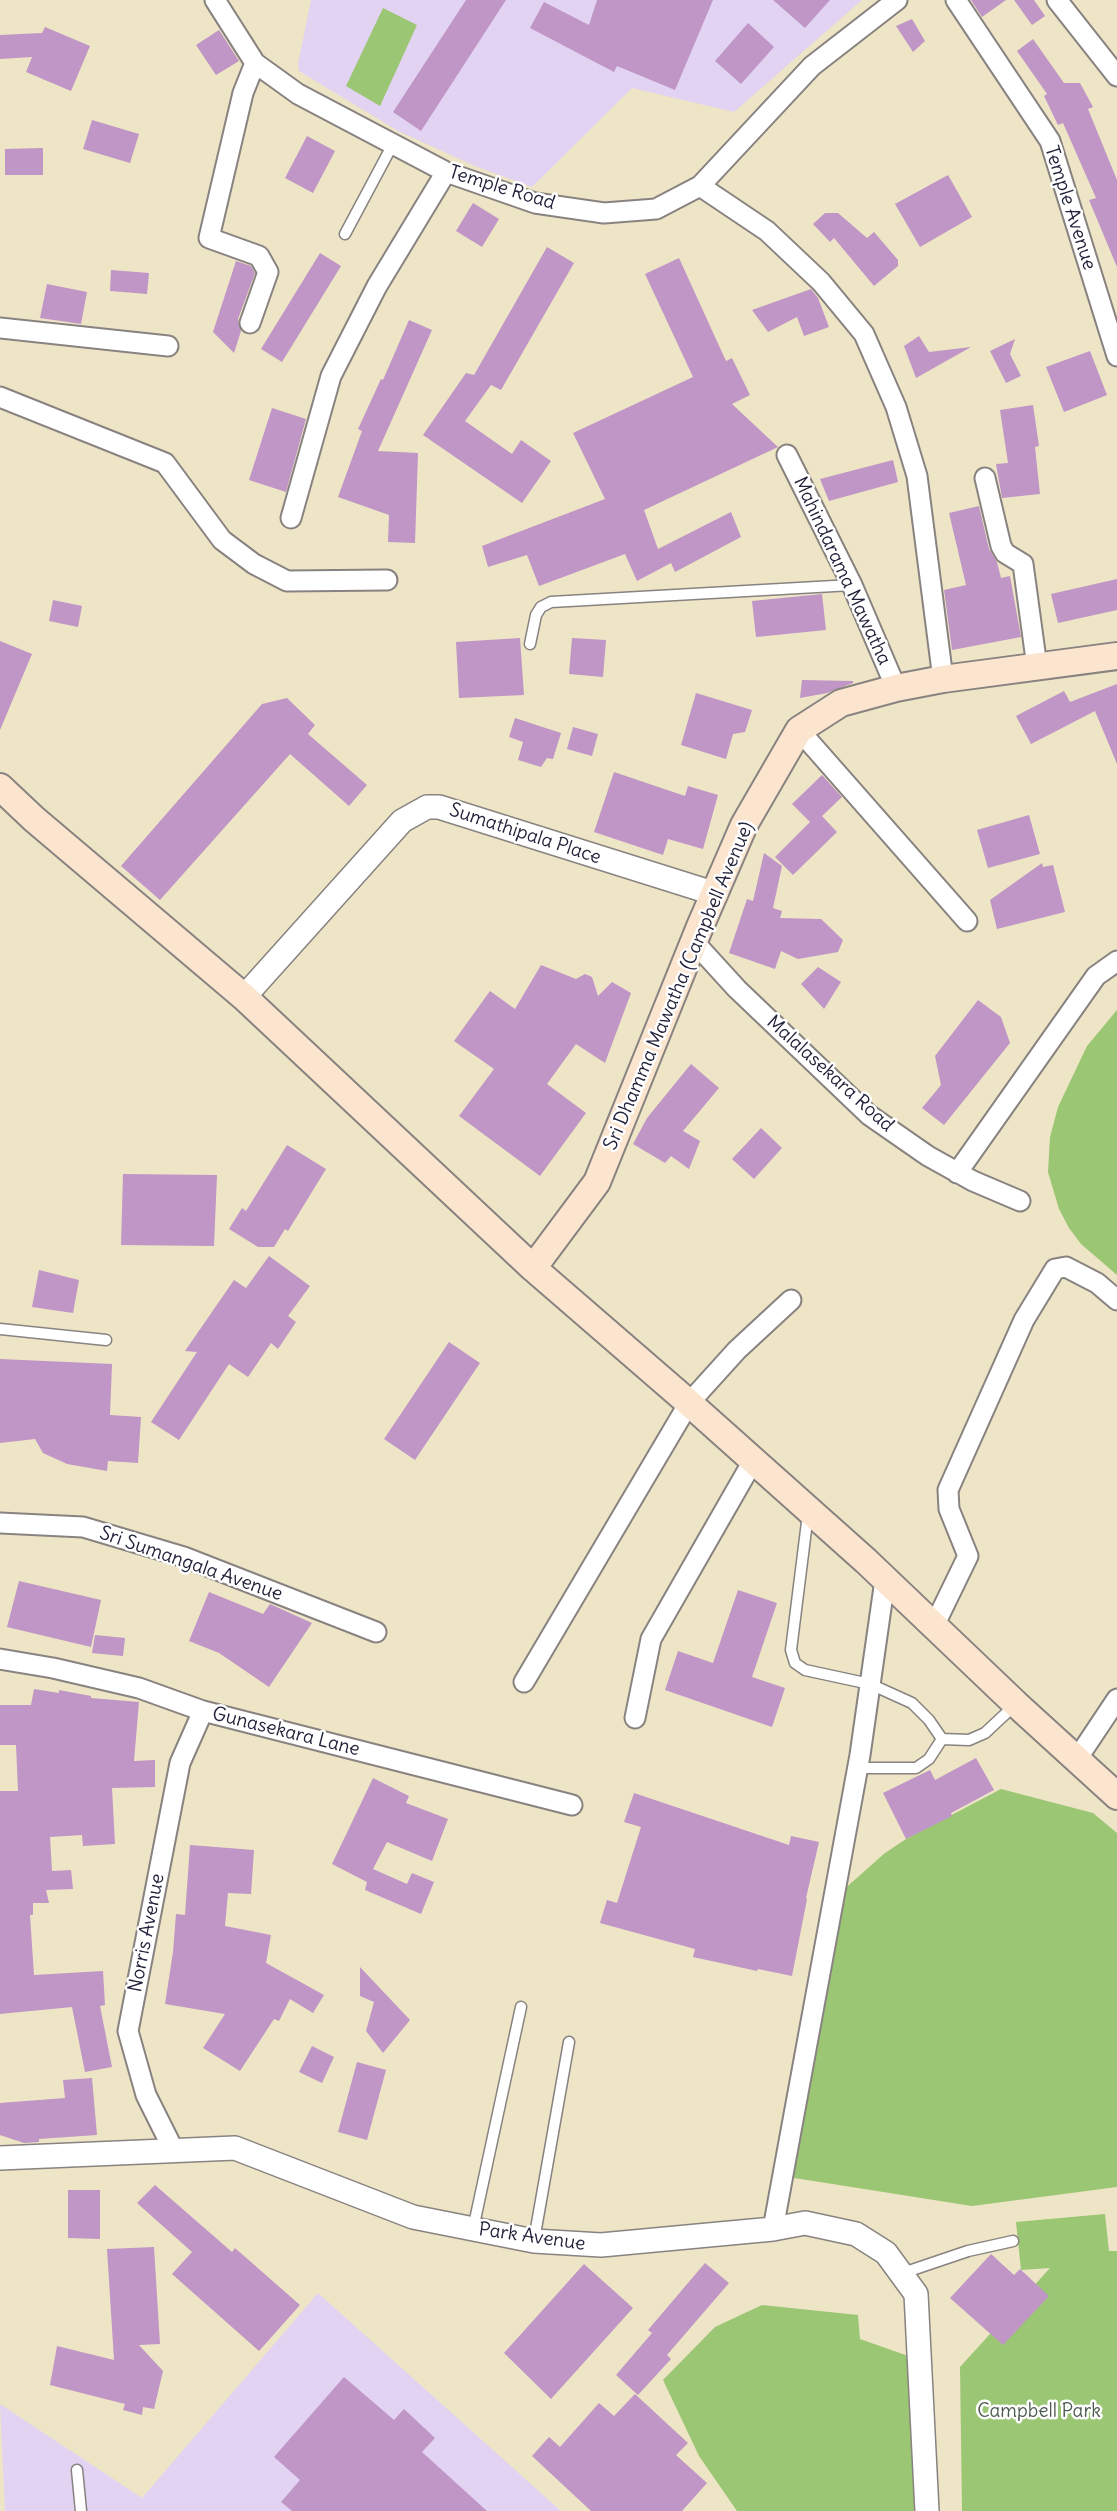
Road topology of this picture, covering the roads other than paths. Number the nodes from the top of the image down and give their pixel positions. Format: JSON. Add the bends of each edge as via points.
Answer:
{"nodes":[{"id":1,"x":215,"y":0,"type":"edge"},
{"id":2,"x":897,"y":0,"type":"edge"},
{"id":3,"x":956,"y":0,"type":"edge"},
{"id":4,"x":1057,"y":0,"type":"edge"},
{"id":5,"x":255,"y":64,"type":"junction"},
{"id":6,"x":1117,"y":76,"type":"edge"},
{"id":7,"x":393,"y":144,"type":"junction"},
{"id":8,"x":446,"y":172,"type":"junction"},
{"id":9,"x":700,"y":186,"type":"junction"},
{"id":10,"x":345,"y":234,"type":"dead end"},
{"id":11,"x":250,"y":323,"type":"dead end"},
{"id":12,"x":0,"y":328,"type":"edge"},
{"id":13,"x":168,"y":346,"type":"dead end"},
{"id":14,"x":1117,"y":356,"type":"edge"},
{"id":15,"x":0,"y":397,"type":"edge"},
{"id":16,"x":787,"y":455,"type":"dead end"},
{"id":17,"x":985,"y":478,"type":"dead end"},
{"id":18,"x":291,"y":518,"type":"dead end"},
{"id":19,"x":387,"y":580,"type":"dead end"},
{"id":20,"x":852,"y":585,"type":"junction"},
{"id":21,"x":530,"y":644,"type":"dead end"},
{"id":22,"x":1117,"y":656,"type":"edge"},
{"id":23,"x":1037,"y":667,"type":"junction"},
{"id":24,"x":943,"y":680,"type":"junction"},
{"id":25,"x":896,"y":688,"type":"junction"},
{"id":26,"x":799,"y":730,"type":"junction"},
{"id":27,"x":0,"y":787,"type":"edge"},
{"id":28,"x":0,"y":805,"type":"edge"},
{"id":29,"x":34,"y":819,"type":"junction"},
{"id":30,"x":716,"y":894,"type":"junction"},
{"id":31,"x":967,"y":921,"type":"dead end"},
{"id":32,"x":695,"y":943,"type":"junction"},
{"id":33,"x":1117,"y":961,"type":"edge"},
{"id":34,"x":244,"y":997,"type":"junction"},
{"id":35,"x":957,"y":1172,"type":"junction"},
{"id":36,"x":1020,"y":1201,"type":"dead end"},
{"id":37,"x":533,"y":1268,"type":"junction"},
{"id":38,"x":791,"y":1300,"type":"dead end"},
{"id":39,"x":1117,"y":1300,"type":"edge"},
{"id":40,"x":0,"y":1329,"type":"edge"},
{"id":41,"x":106,"y":1340,"type":"dead end"},
{"id":42,"x":689,"y":1403,"type":"junction"},
{"id":43,"x":753,"y":1461,"type":"junction"},
{"id":44,"x":808,"y":1510,"type":"junction"},
{"id":45,"x":0,"y":1523,"type":"edge"},
{"id":46,"x":885,"y":1580,"type":"junction"},
{"id":47,"x":934,"y":1626,"type":"junction"},
{"id":48,"x":376,"y":1632,"type":"dead end"},
{"id":49,"x":0,"y":1659,"type":"edge"},
{"id":50,"x":524,"y":1682,"type":"dead end"},
{"id":51,"x":870,"y":1684,"type":"junction"},
{"id":52,"x":1117,"y":1699,"type":"edge"},
{"id":53,"x":1016,"y":1704,"type":"junction"},
{"id":54,"x":203,"y":1711,"type":"junction"},
{"id":55,"x":635,"y":1718,"type":"dead end"},
{"id":56,"x":942,"y":1739,"type":"junction"},
{"id":57,"x":1077,"y":1759,"type":"junction"},
{"id":58,"x":858,"y":1768,"type":"junction"},
{"id":59,"x":1117,"y":1796,"type":"edge"},
{"id":60,"x":572,"y":1805,"type":"dead end"},
{"id":61,"x":521,"y":2007,"type":"dead end"},
{"id":62,"x":569,"y":2042,"type":"dead end"},
{"id":63,"x":174,"y":2151,"type":"junction"},
{"id":64,"x":0,"y":2158,"type":"edge"},
{"id":65,"x":472,"y":2229,"type":"junction"},
{"id":66,"x":774,"y":2229,"type":"junction"},
{"id":67,"x":534,"y":2241,"type":"junction"},
{"id":68,"x":1013,"y":2241,"type":"dead end"},
{"id":69,"x":902,"y":2273,"type":"junction"},
{"id":70,"x":77,"y":2470,"type":"dead end"},
{"id":71,"x":80,"y":2511,"type":"edge"},
{"id":72,"x":927,"y":2511,"type":"edge"}],
"edges":[{"from":1,"to":5,"type":"street","name":"Temple Road"},
{"from":2,"to":9,"type":"street","name":"Temple Road","via":[[812,66]]},
{"from":3,"to":14,"type":"street","name":"Temple Avenue","via":[[1050,141]]},
{"from":4,"to":6,"type":"street"},
{"from":5,"to":7,"type":"street","name":"Temple Road","via":[[298,94]]},
{"from":5,"to":11,"type":"street","via":[[243,93],[209,238],[259,256],[268,272]]},
{"from":7,"to":8,"type":"street","name":"Temple Road"},
{"from":7,"to":10,"type":"lane"},
{"from":8,"to":9,"type":"street","name":"Temple Road","via":[[535,203],[604,214],[656,209]]},
{"from":8,"to":18,"type":"street","via":[[377,286],[331,376]]},
{"from":9,"to":24,"type":"street","via":[[766,231],[821,282],[864,334],[896,407],[917,476]]},
{"from":12,"to":13,"type":"street"},
{"from":15,"to":19,"type":"street","via":[[165,463],[222,540],[287,581]]},
{"from":16,"to":20,"type":"street","name":"Mahindarama Mawatha"},
{"from":17,"to":23,"type":"street","via":[[1001,546],[1023,564]]},
{"from":20,"to":21,"type":"lane","via":[[551,602],[536,615]]},
{"from":20,"to":25,"type":"street","name":"Mahindarama Mawatha"},
{"from":22,"to":23,"type":"main road","name":"Sri Dhamma Mawatha (Campbell Avenue)"},
{"from":23,"to":24,"type":"main road","name":"Sri Dhamma Mawatha (Campbell Avenue)"},
{"from":24,"to":25,"type":"main road","name":"Sri Dhamma Mawatha (Campbell Avenue)"},
{"from":25,"to":26,"type":"main road","name":"Sri Dhamma Mawatha (Campbell Avenue)","via":[[841,703]]},
{"from":26,"to":30,"type":"main road","name":"Sri Dhamma Mawatha (Campbell Avenue)","via":[[744,825]]},
{"from":26,"to":31,"type":"street"},
{"from":27,"to":29,"type":"main road"},
{"from":28,"to":29,"type":"main road"},
{"from":29,"to":34,"type":"main road"},
{"from":30,"to":32,"type":"main road","name":"Sri Dhamma Mawatha (Campbell Avenue)"},
{"from":30,"to":34,"type":"street","name":"Sumathipala Place","via":[[428,807],[402,821]]},
{"from":32,"to":35,"type":"street","name":"Malalasekara Road","via":[[869,1115]]},
{"from":32,"to":37,"type":"main road","name":"Sri Dhamma Mawatha (Campbell Avenue)","via":[[597,1182]]},
{"from":33,"to":35,"type":"street","via":[[1096,976]]},
{"from":34,"to":37,"type":"main road"},
{"from":35,"to":36,"type":"street","name":"Malalasekara Road"},
{"from":37,"to":42,"type":"main road"},
{"from":38,"to":42,"type":"street"},
{"from":39,"to":47,"type":"street","via":[[1087,1277],[1066,1267],[1055,1269],[1024,1321],[948,1490],[949,1509],[968,1556]]},
{"from":40,"to":41,"type":"lane"},
{"from":42,"to":43,"type":"main road"},
{"from":42,"to":50,"type":"street"},
{"from":43,"to":44,"type":"main road"},
{"from":43,"to":55,"type":"street","via":[[651,1639]]},
{"from":44,"to":46,"type":"main road"},
{"from":44,"to":51,"type":"lane","via":[[791,1650],[795,1662],[805,1670]]},
{"from":45,"to":48,"type":"street","name":"Sri Sumangala Avenue","via":[[83,1527],[184,1557]]},
{"from":46,"to":47,"type":"main road"},
{"from":46,"to":51,"type":"street"},
{"from":47,"to":53,"type":"main road"},
{"from":49,"to":54,"type":"street","name":"Gunasekara Lane","via":[[139,1688]]},
{"from":51,"to":56,"type":"lane","via":[[912,1703]]},
{"from":51,"to":58,"type":"street"},
{"from":52,"to":57,"type":"street"},
{"from":53,"to":56,"type":"lane","via":[[985,1733],[969,1740]]},
{"from":53,"to":57,"type":"main road"},
{"from":54,"to":60,"type":"street","name":"Gunasekara Lane"},
{"from":54,"to":63,"type":"street","name":"Norris Avenue","via":[[180,1763],[128,2031],[146,2095]]},
{"from":56,"to":58,"type":"lane","via":[[929,1759],[916,1768]]},
{"from":57,"to":59,"type":"main road"},
{"from":58,"to":66,"type":"street"},
{"from":61,"to":65,"type":"lane"},
{"from":62,"to":67,"type":"lane"},
{"from":63,"to":64,"type":"street","name":"Park Avenue"},
{"from":63,"to":65,"type":"street","name":"Park Avenue","via":[[235,2148],[413,2217]]},
{"from":65,"to":67,"type":"street","name":"Park Avenue"},
{"from":66,"to":67,"type":"street","name":"Park Avenue","via":[[601,2245]]},
{"from":66,"to":69,"type":"street","name":"Park Avenue","via":[[805,2223],[856,2234],[886,2253]]},
{"from":68,"to":69,"type":"lane"},
{"from":69,"to":72,"type":"street","name":"Park Avenue","via":[[918,2306]]},
{"from":70,"to":71,"type":"lane"}]}
